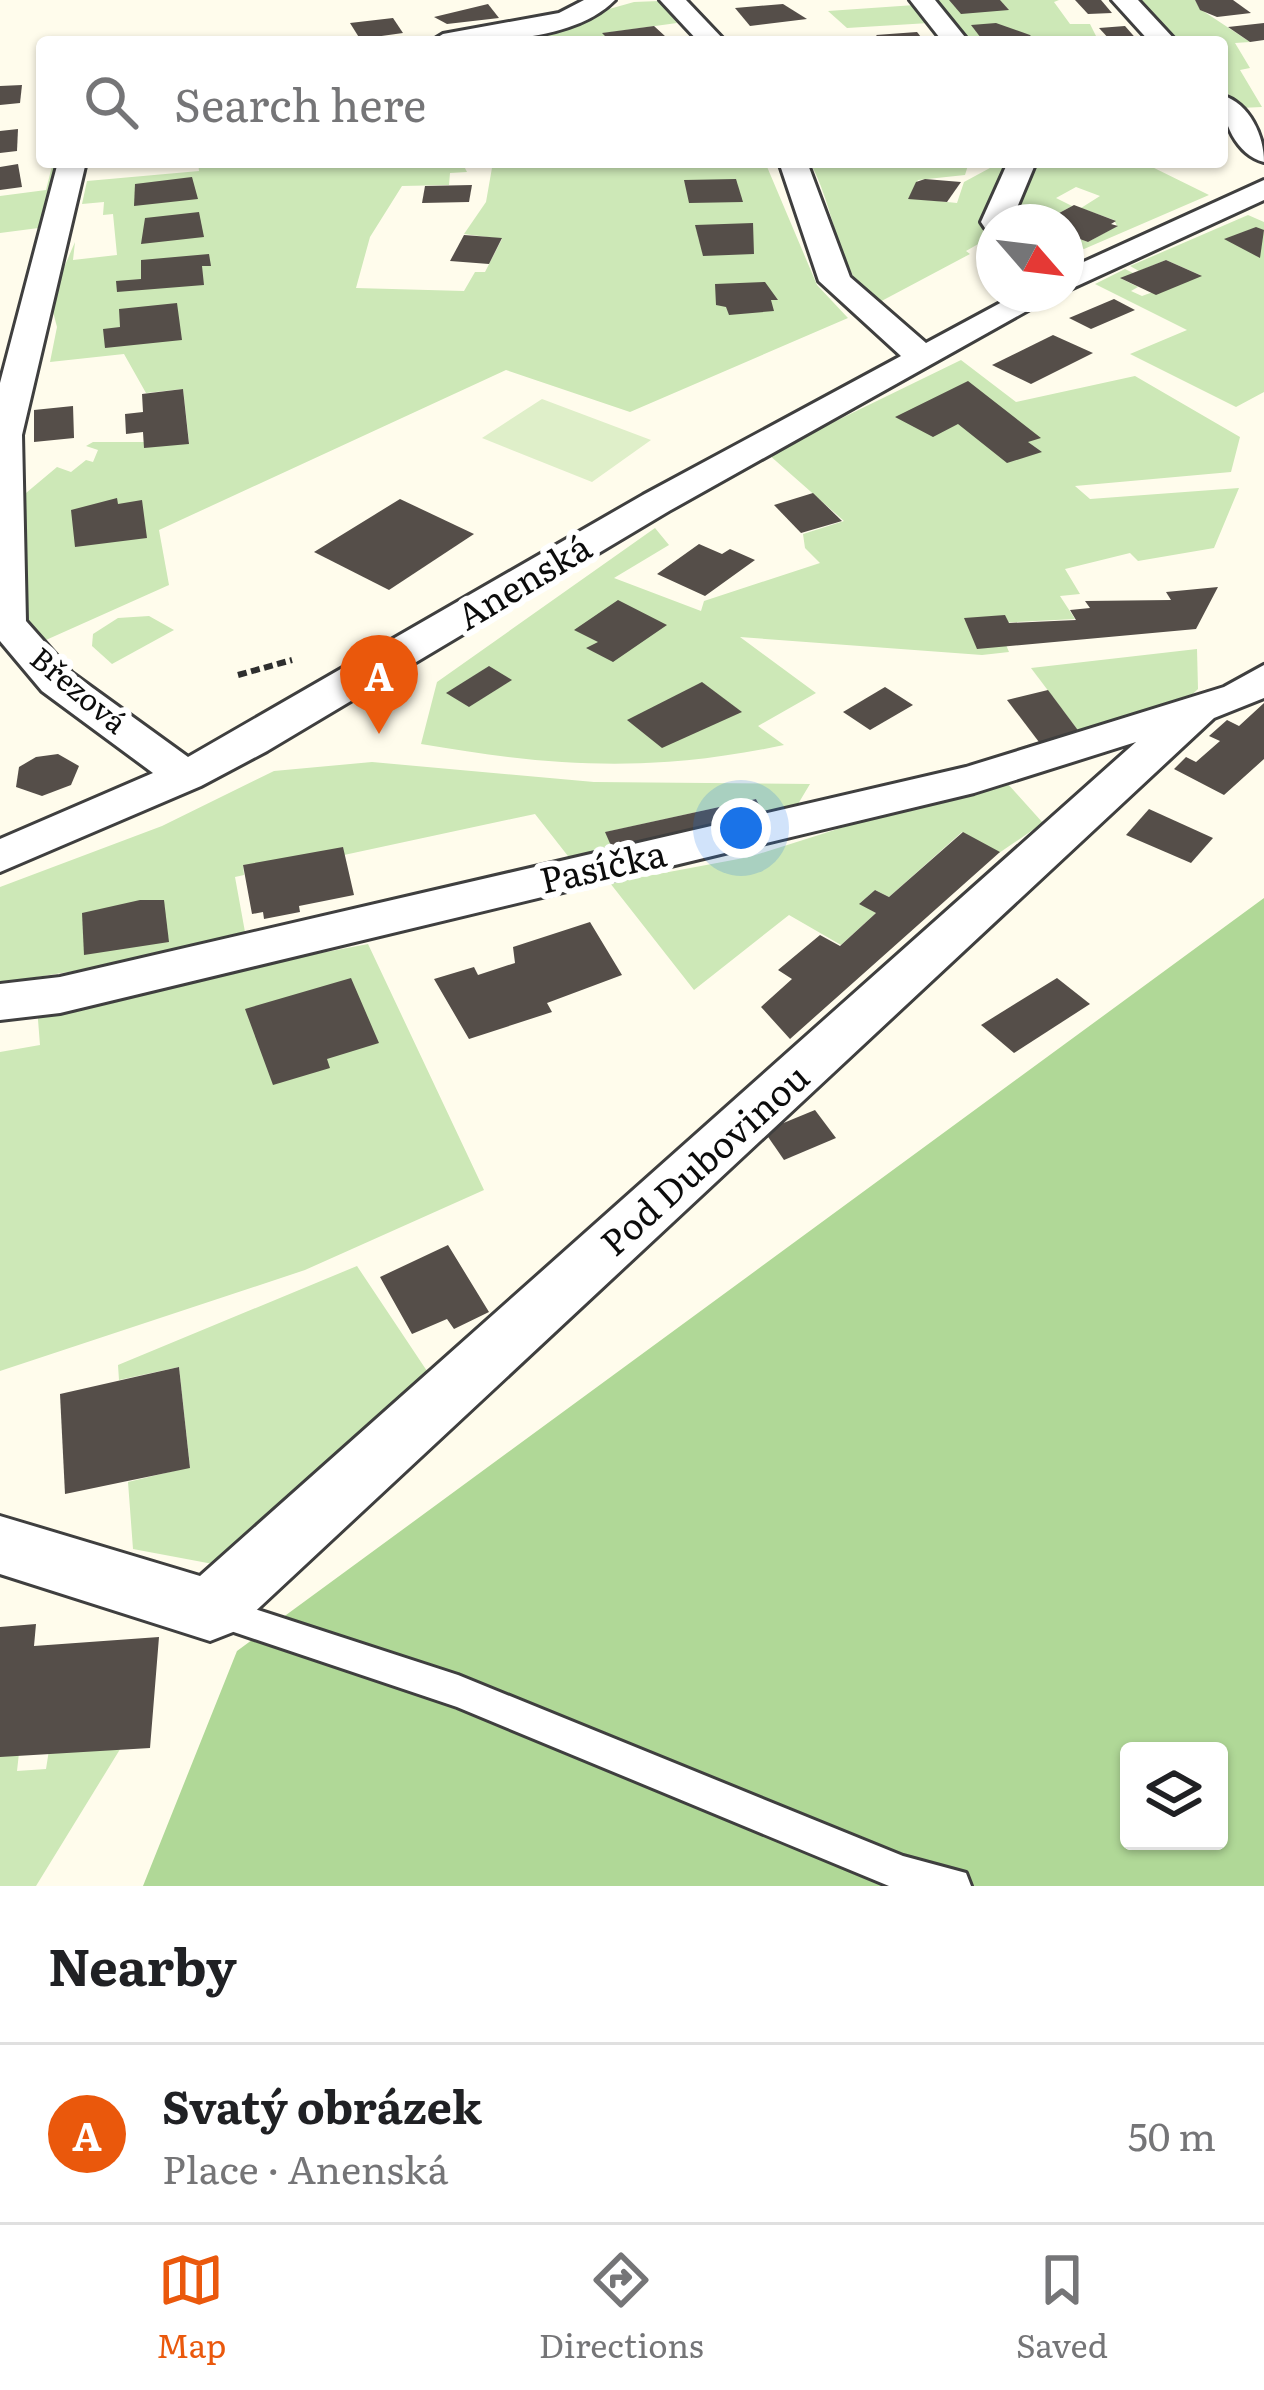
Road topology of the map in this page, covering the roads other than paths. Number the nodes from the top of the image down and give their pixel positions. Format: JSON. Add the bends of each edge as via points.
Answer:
{"nodes":[{"id":1,"x":603,"y":0,"type":"edge"},
{"id":2,"x":672,"y":0,"type":"edge"},
{"id":3,"x":922,"y":0,"type":"edge"},
{"id":4,"x":1124,"y":0,"type":"edge"},
{"id":5,"x":475,"y":36,"type":"edge"},
{"id":6,"x":707,"y":36,"type":"edge"},
{"id":7,"x":951,"y":36,"type":"edge"},
{"id":8,"x":1158,"y":36,"type":"edge"},
{"id":9,"x":1228,"y":110,"type":"edge"},
{"id":10,"x":1264,"y":154,"type":"edge"},
{"id":11,"x":71,"y":168,"type":"edge"},
{"id":12,"x":795,"y":168,"type":"edge"},
{"id":13,"x":1019,"y":168,"type":"edge"},
{"id":14,"x":1264,"y":189,"type":"edge"},
{"id":15,"x":1004,"y":204,"type":"edge"},
{"id":16,"x":1084,"y":273,"type":"edge"},
{"id":17,"x":1005,"y":312,"type":"edge"},
{"id":18,"x":921,"y":356,"type":"junction"},
{"id":19,"x":1264,"y":678,"type":"edge"},
{"id":20,"x":1199,"y":709,"type":"junction"},
{"id":21,"x":186,"y":776,"type":"junction"},
{"id":22,"x":0,"y":857,"type":"edge"},
{"id":23,"x":0,"y":1002,"type":"edge"},
{"id":24,"x":0,"y":1545,"type":"edge"},
{"id":25,"x":210,"y":1610,"type":"junction"},
{"id":26,"x":953,"y":1886,"type":"edge"}],
"edges":[{"from":1,"to":5,"type":"street","via":[[566,19]]},
{"from":2,"to":6,"type":"street"},
{"from":3,"to":7,"type":"street"},
{"from":4,"to":8,"type":"street"},
{"from":9,"to":10,"type":"street"},
{"from":11,"to":21,"type":"street","name":"Březová","via":[[4,435],[6,623],[57,682]]},
{"from":12,"to":18,"type":"street","via":[[835,281]]},
{"from":13,"to":15,"type":"street"},
{"from":14,"to":16,"type":"street","name":"Anenská"},
{"from":17,"to":18,"type":"street","name":"Anenská"},
{"from":18,"to":21,"type":"street","name":"Anenská"},
{"from":19,"to":20,"type":"street","name":"Pasíčka"},
{"from":20,"to":23,"type":"street","name":"Pasíčka","via":[[974,779],[60,995]]},
{"from":20,"to":25,"type":"street","name":"Pod Dubovinou"},
{"from":21,"to":22,"type":"street","name":"Anenská"},
{"from":24,"to":25,"type":"street"},
{"from":25,"to":26,"type":"lane","via":[[458,1691],[903,1874]]}]}
